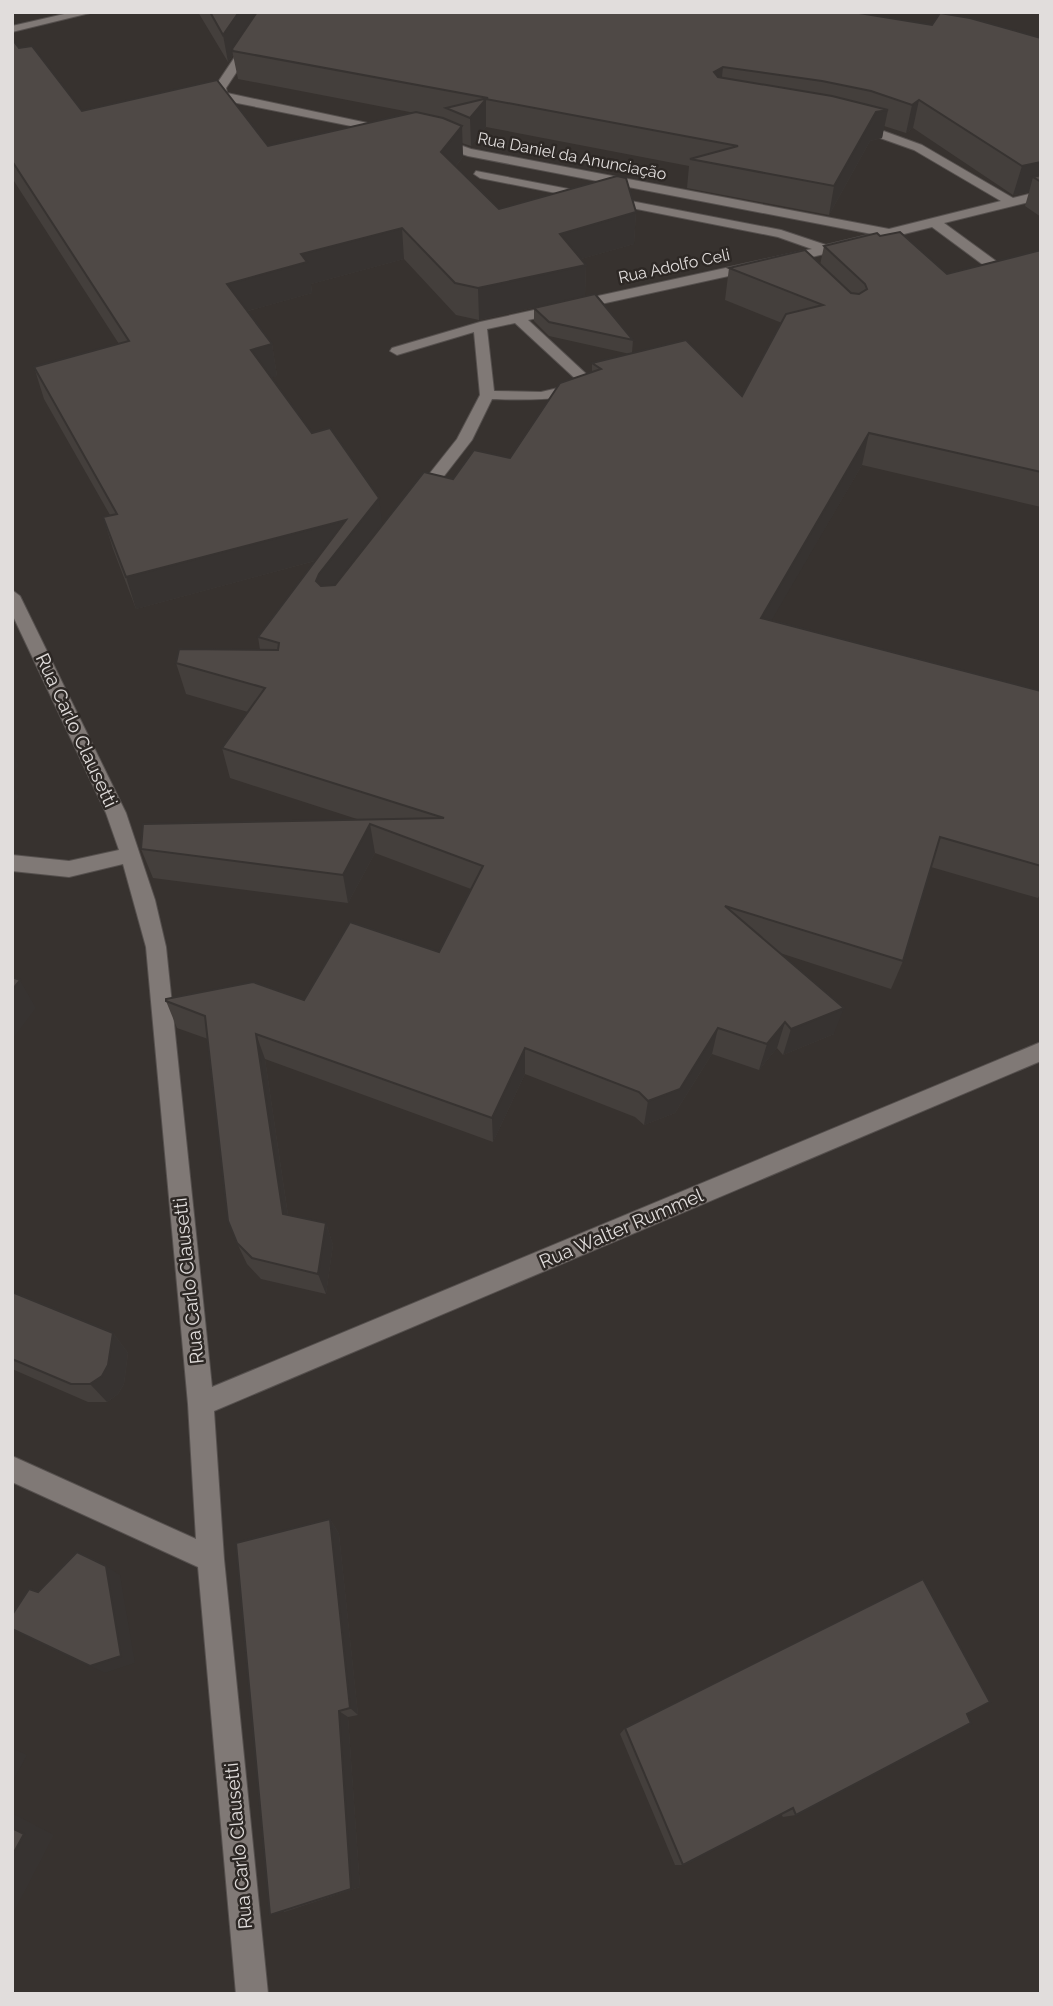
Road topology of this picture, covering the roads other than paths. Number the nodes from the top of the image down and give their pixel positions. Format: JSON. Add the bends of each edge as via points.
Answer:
{"nodes":[{"id":1,"x":89,"y":12,"type":"edge"},
{"id":2,"x":271,"y":12,"type":"edge"},
{"id":3,"x":12,"y":29,"type":"edge"},
{"id":4,"x":837,"y":121,"type":"edge"},
{"id":5,"x":394,"y":132,"type":"edge"},
{"id":6,"x":421,"y":138,"type":"edge"},
{"id":7,"x":480,"y":174,"type":"dead end"},
{"id":8,"x":571,"y":192,"type":"junction"},
{"id":9,"x":1041,"y":195,"type":"edge"},
{"id":10,"x":544,"y":199,"type":"edge"},
{"id":11,"x":1012,"y":203,"type":"junction"},
{"id":12,"x":935,"y":223,"type":"junction"},
{"id":13,"x":892,"y":234,"type":"junction"},
{"id":14,"x":827,"y":250,"type":"junction"},
{"id":15,"x":1006,"y":275,"type":"edge"},
{"id":16,"x":518,"y":318,"type":"junction"},
{"id":17,"x":480,"y":326,"type":"junction"},
{"id":18,"x":397,"y":351,"type":"dead end"},
{"id":19,"x":486,"y":395,"type":"junction"},
{"id":20,"x":414,"y":504,"type":"edge"},
{"id":21,"x":12,"y":596,"type":"edge"},
{"id":22,"x":131,"y":855,"type":"junction"},
{"id":23,"x":12,"y":863,"type":"edge"},
{"id":24,"x":1041,"y":1051,"type":"edge"},
{"id":25,"x":201,"y":1404,"type":"junction"},
{"id":26,"x":12,"y":1469,"type":"edge"},
{"id":27,"x":211,"y":1559,"type":"junction"},
{"id":28,"x":252,"y":1994,"type":"edge"}],
"edges":[{"from":1,"to":3,"type":"street"},
{"from":2,"to":5,"type":"street","via":[[220,88],[221,94]]},
{"from":4,"to":11,"type":"street","via":[[890,133],[934,153]]},
{"from":6,"to":13,"type":"street","name":"Rua Daniel da Anunciação","via":[[468,152]]},
{"from":7,"to":8,"type":"street"},
{"from":8,"to":10,"type":"street"},
{"from":8,"to":14,"type":"street","via":[[781,234]]},
{"from":9,"to":11,"type":"street","name":"Rua Adolfo Celi"},
{"from":11,"to":12,"type":"street","name":"Rua Adolfo Celi"},
{"from":12,"to":13,"type":"street","name":"Rua Adolfo Celi"},
{"from":12,"to":15,"type":"street"},
{"from":13,"to":14,"type":"street","name":"Rua Adolfo Celi"},
{"from":14,"to":16,"type":"street","name":"Rua Adolfo Celi","via":[[793,264]]},
{"from":16,"to":17,"type":"street","name":"Rua Adolfo Celi"},
{"from":16,"to":19,"type":"street","via":[[596,383],[541,397]]},
{"from":17,"to":18,"type":"street","name":"Rua Adolfo Celi"},
{"from":17,"to":19,"type":"street"},
{"from":19,"to":20,"type":"street","via":[[464,440]]},
{"from":21,"to":22,"type":"street","name":"Rua Carlo Clausetti","via":[[106,790]]},
{"from":22,"to":23,"type":"street","via":[[69,869]]},
{"from":22,"to":25,"type":"street","name":"Rua Carlo Clausetti","via":[[156,947]]},
{"from":24,"to":25,"type":"street","name":"Rua Walter Rummel"},
{"from":25,"to":27,"type":"street","name":"Rua Carlo Clausetti"},
{"from":26,"to":27,"type":"street"},
{"from":27,"to":28,"type":"street","name":"Rua Carlo Clausetti"}]}
